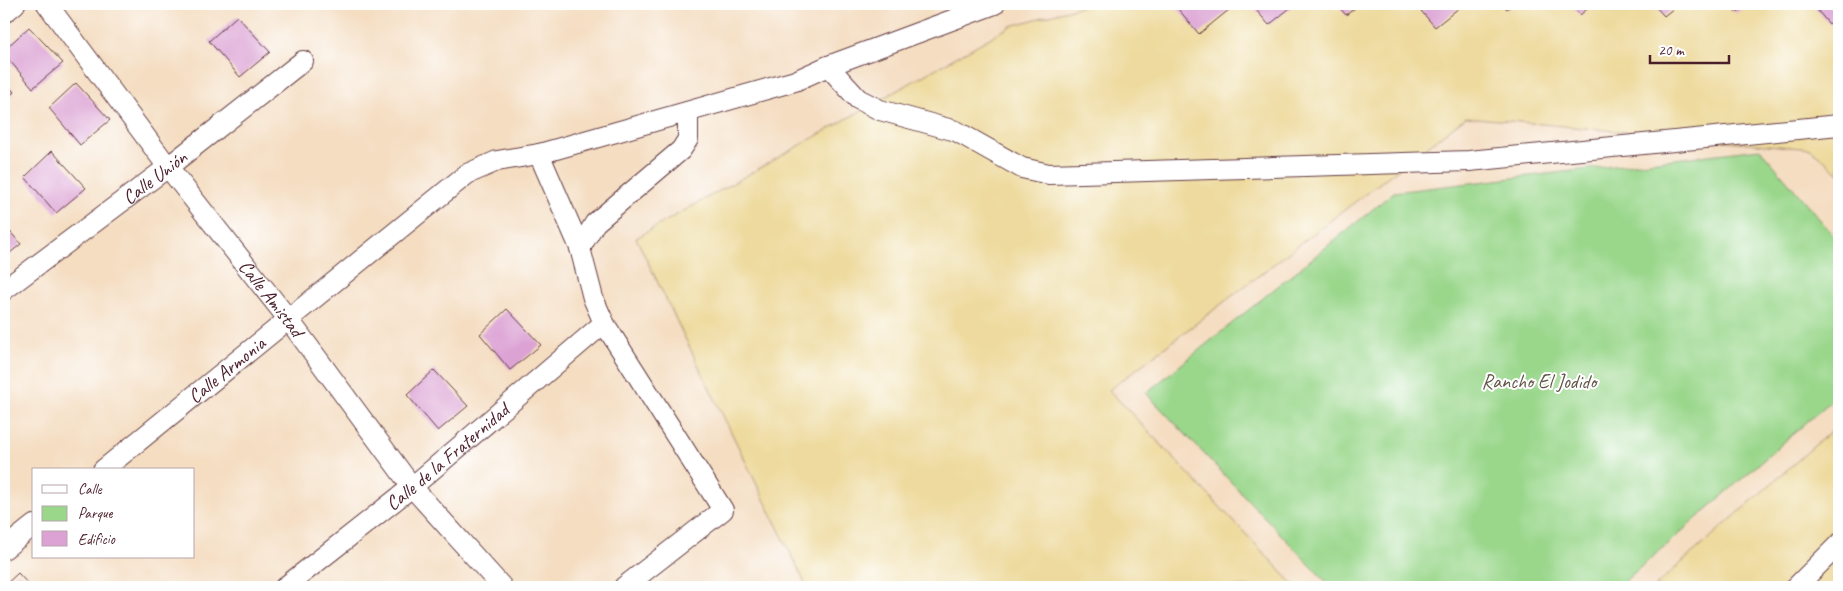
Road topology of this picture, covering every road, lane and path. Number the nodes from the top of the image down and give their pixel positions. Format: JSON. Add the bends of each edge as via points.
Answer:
{"nodes":[{"id":1,"x":15,"y":4,"type":"edge"},
{"id":2,"x":47,"y":4,"type":"edge"},
{"id":3,"x":995,"y":4,"type":"edge"},
{"id":4,"x":4,"y":13,"type":"edge"},
{"id":5,"x":303,"y":61,"type":"dead end"},
{"id":6,"x":828,"y":66,"type":"junction"},
{"id":7,"x":688,"y":112,"type":"junction"},
{"id":8,"x":1839,"y":125,"type":"edge"},
{"id":9,"x":539,"y":154,"type":"junction"},
{"id":10,"x":168,"y":167,"type":"junction"},
{"id":11,"x":580,"y":248,"type":"junction"},
{"id":12,"x":4,"y":290,"type":"edge"},
{"id":13,"x":289,"y":320,"type":"junction"},
{"id":14,"x":604,"y":323,"type":"junction"},
{"id":15,"x":104,"y":468,"type":"edge"},
{"id":16,"x":412,"y":487,"type":"junction"},
{"id":17,"x":32,"y":527,"type":"edge"},
{"id":18,"x":1839,"y":544,"type":"edge"},
{"id":19,"x":4,"y":549,"type":"edge"},
{"id":20,"x":285,"y":587,"type":"edge"},
{"id":21,"x":502,"y":587,"type":"edge"},
{"id":22,"x":624,"y":587,"type":"edge"},
{"id":23,"x":1796,"y":587,"type":"edge"}],
"edges":[{"from":1,"to":4,"type":"street"},
{"from":2,"to":10,"type":"street","name":"Calle Amistad"},
{"from":3,"to":6,"type":"street","name":"Calle Armonia"},
{"from":5,"to":10,"type":"street","name":"Calle Unión"},
{"from":6,"to":7,"type":"street","name":"Calle Armonia","via":[[795,80]]},
{"from":6,"to":8,"type":"street","via":[[858,99],[880,110],[956,132],[1022,168],[1049,174],[1469,162]]},
{"from":7,"to":9,"type":"street","name":"Calle Armonia"},
{"from":7,"to":11,"type":"street","via":[[688,139],[680,150],[594,223]]},
{"from":9,"to":11,"type":"street"},
{"from":9,"to":13,"type":"street","name":"Calle Armonia","via":[[497,161],[467,174]]},
{"from":10,"to":12,"type":"street","name":"Calle Unión"},
{"from":10,"to":13,"type":"street","name":"Calle Amistad"},
{"from":11,"to":14,"type":"street","via":[[593,298]]},
{"from":13,"to":15,"type":"street","name":"Calle Armonia"},
{"from":13,"to":16,"type":"street","name":"Calle Amistad"},
{"from":14,"to":16,"type":"street","name":"Calle de la Fraternidad"},
{"from":14,"to":22,"type":"street","via":[[723,510]]},
{"from":16,"to":20,"type":"street","name":"Calle de la Fraternidad"},
{"from":16,"to":21,"type":"street","name":"Calle Amistad"},
{"from":17,"to":19,"type":"street"},
{"from":18,"to":23,"type":"street"}]}
